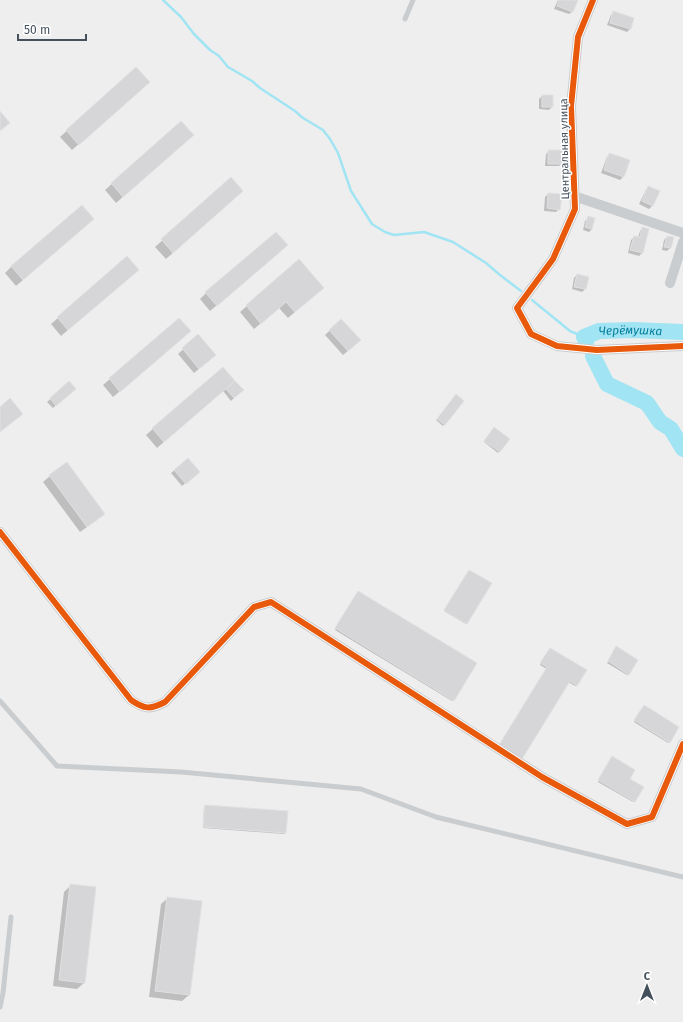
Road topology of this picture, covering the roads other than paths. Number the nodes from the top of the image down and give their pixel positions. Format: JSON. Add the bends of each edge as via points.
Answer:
{"nodes":[{"id":1,"x":413,"y":0,"type":"edge"},
{"id":2,"x":593,"y":0,"type":"edge"},
{"id":3,"x":405,"y":19,"type":"dead end"},
{"id":4,"x":574,"y":196,"type":"junction"},
{"id":5,"x":683,"y":233,"type":"edge"},
{"id":6,"x":683,"y":242,"type":"edge"},
{"id":7,"x":670,"y":283,"type":"dead end"},
{"id":8,"x":683,"y":346,"type":"edge"},
{"id":9,"x":0,"y":532,"type":"edge"},
{"id":10,"x":0,"y":701,"type":"edge"},
{"id":11,"x":683,"y":744,"type":"edge"},
{"id":12,"x":683,"y":877,"type":"edge"},
{"id":13,"x":11,"y":916,"type":"dead end"},
{"id":14,"x":0,"y":1007,"type":"edge"}],
"edges":[{"from":1,"to":3,"type":"lane"},
{"from":2,"to":4,"type":"street","name":"Центральная улица","via":[[578,37],[571,106]]},
{"from":4,"to":5,"type":"street"},
{"from":4,"to":8,"type":"street","name":"Центральная улица","via":[[575,209],[553,259],[517,308],[531,334],[557,346],[596,350]]},
{"from":6,"to":7,"type":"street"},
{"from":9,"to":11,"type":"street","via":[[131,700],[142,707],[154,708],[165,702],[254,607],[272,602],[542,777],[627,824],[652,817]]},
{"from":10,"to":12,"type":"lane","via":[[57,766],[181,772],[361,789],[436,817]]},
{"from":13,"to":14,"type":"lane"}]}
